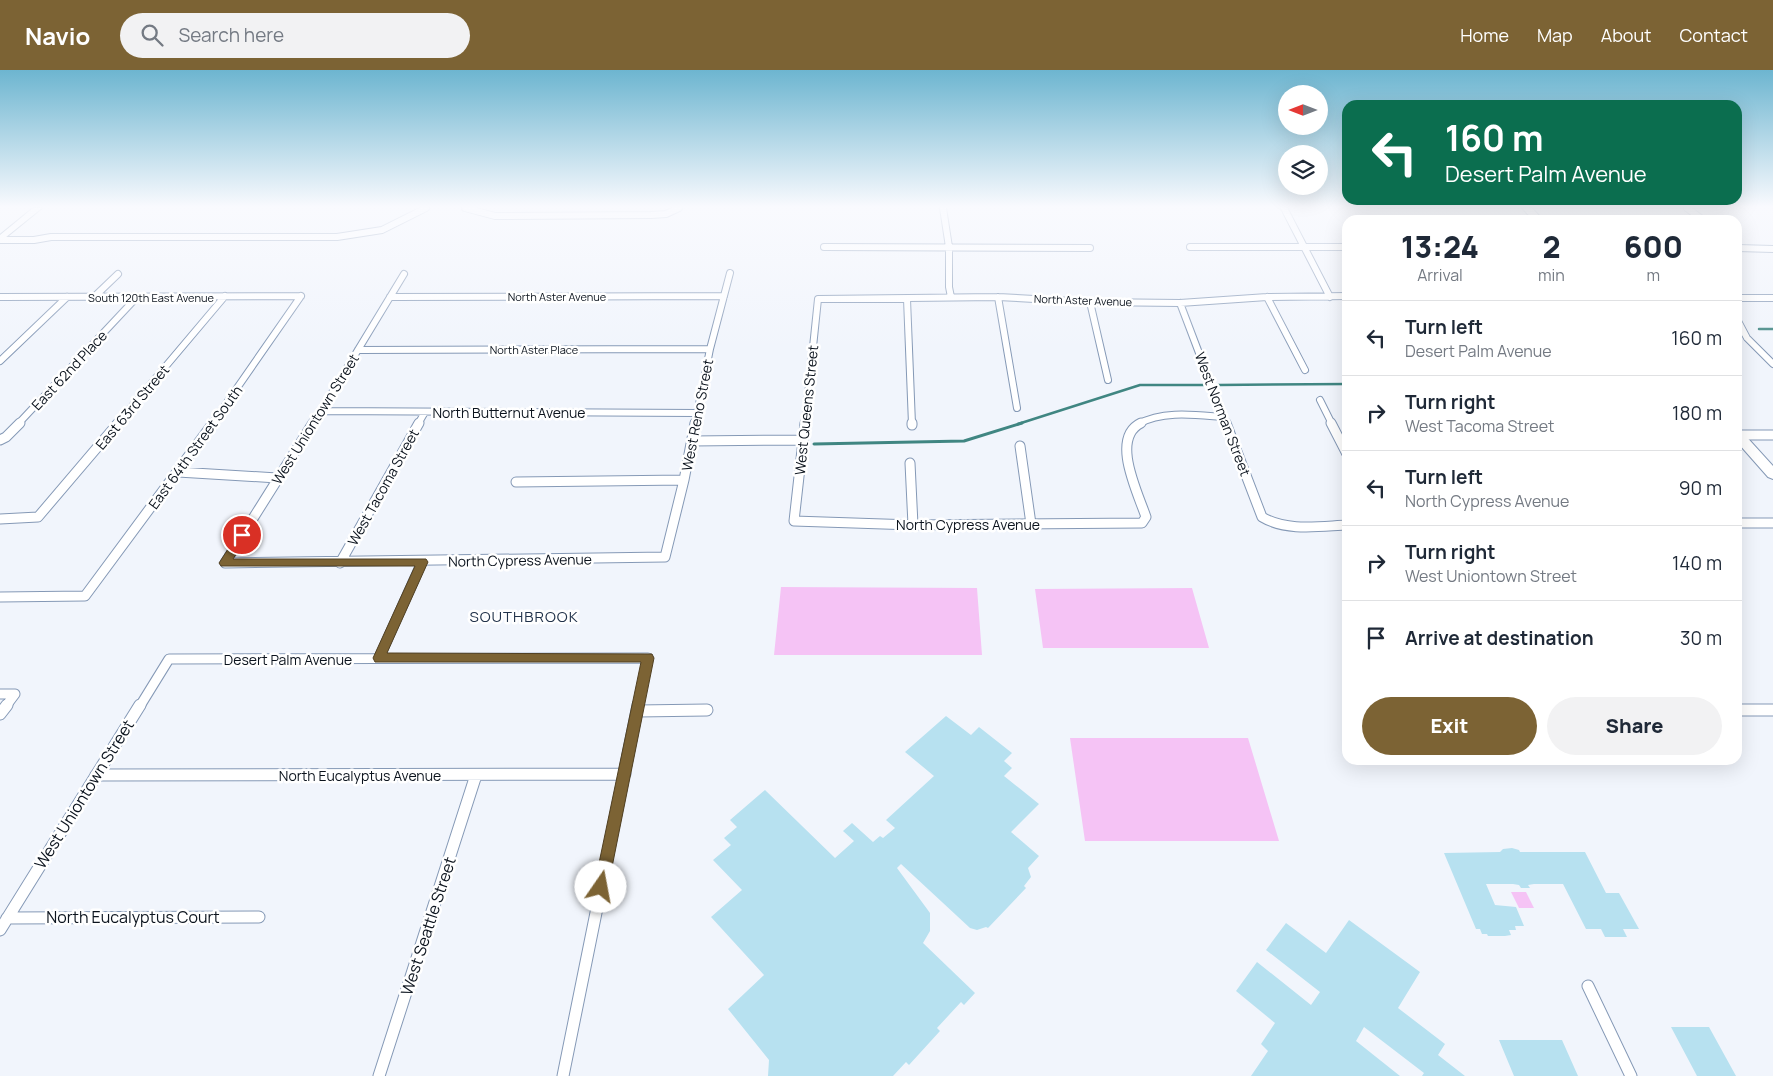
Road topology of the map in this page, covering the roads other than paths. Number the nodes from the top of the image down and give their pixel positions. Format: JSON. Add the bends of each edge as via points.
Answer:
{"nodes":[{"id":1,"x":949,"y":255,"type":"edge"},
{"id":2,"x":1306,"y":255,"type":"edge"},
{"id":3,"x":730,"y":273,"type":"dead end"},
{"id":4,"x":118,"y":274,"type":"dead end"},
{"id":5,"x":404,"y":274,"type":"dead end"},
{"id":6,"x":225,"y":296,"type":"junction"},
{"id":7,"x":301,"y":296,"type":"joint"},
{"id":8,"x":724,"y":296,"type":"junction"},
{"id":9,"x":1342,"y":296,"type":"edge"},
{"id":10,"x":0,"y":297,"type":"edge"},
{"id":11,"x":67,"y":297,"type":"junction"},
{"id":12,"x":94,"y":297,"type":"junction"},
{"id":13,"x":137,"y":297,"type":"junction"},
{"id":14,"x":390,"y":297,"type":"junction"},
{"id":15,"x":951,"y":297,"type":"junction"},
{"id":16,"x":998,"y":297,"type":"junction"},
{"id":17,"x":1267,"y":297,"type":"junction"},
{"id":18,"x":1330,"y":297,"type":"junction"},
{"id":19,"x":907,"y":298,"type":"junction"},
{"id":20,"x":1742,"y":298,"type":"edge"},
{"id":21,"x":1773,"y":298,"type":"edge"},
{"id":22,"x":818,"y":299,"type":"joint"},
{"id":23,"x":1090,"y":302,"type":"junction"},
{"id":24,"x":1180,"y":302,"type":"junction"},
{"id":25,"x":1742,"y":330,"type":"edge"},
{"id":26,"x":710,"y":349,"type":"junction"},
{"id":27,"x":358,"y":350,"type":"junction"},
{"id":28,"x":0,"y":361,"type":"edge"},
{"id":29,"x":1773,"y":364,"type":"edge"},
{"id":30,"x":1305,"y":370,"type":"dead end"},
{"id":31,"x":1108,"y":380,"type":"dead end"},
{"id":32,"x":1320,"y":400,"type":"dead end"},
{"id":33,"x":1017,"y":408,"type":"dead end"},
{"id":34,"x":321,"y":411,"type":"junction"},
{"id":35,"x":425,"y":412,"type":"junction"},
{"id":36,"x":697,"y":413,"type":"junction"},
{"id":37,"x":1224,"y":417,"type":"junction"},
{"id":38,"x":912,"y":425,"type":"dead end"},
{"id":39,"x":1742,"y":435,"type":"edge"},
{"id":40,"x":1773,"y":435,"type":"edge"},
{"id":41,"x":1742,"y":439,"type":"edge"},
{"id":42,"x":0,"y":440,"type":"edge"},
{"id":43,"x":802,"y":440,"type":"junction"},
{"id":44,"x":692,"y":442,"type":"junction"},
{"id":45,"x":1342,"y":444,"type":"edge"},
{"id":46,"x":1020,"y":446,"type":"dead end"},
{"id":47,"x":910,"y":463,"type":"dead end"},
{"id":48,"x":178,"y":472,"type":"junction"},
{"id":49,"x":1773,"y":474,"type":"edge"},
{"id":50,"x":277,"y":478,"type":"junction"},
{"id":51,"x":684,"y":480,"type":"junction"},
{"id":52,"x":516,"y":482,"type":"dead end"},
{"id":53,"x":0,"y":518,"type":"edge"},
{"id":54,"x":794,"y":521,"type":"joint"},
{"id":55,"x":1742,"y":523,"type":"edge"},
{"id":56,"x":1773,"y":523,"type":"edge"},
{"id":57,"x":1031,"y":524,"type":"junction"},
{"id":58,"x":1342,"y":524,"type":"edge"},
{"id":59,"x":913,"y":525,"type":"junction"},
{"id":60,"x":665,"y":556,"type":"joint"},
{"id":61,"x":422,"y":562,"type":"junction"},
{"id":62,"x":225,"y":563,"type":"joint"},
{"id":63,"x":340,"y":563,"type":"junction"},
{"id":64,"x":0,"y":597,"type":"edge"},
{"id":65,"x":379,"y":658,"type":"junction"},
{"id":66,"x":169,"y":659,"type":"joint"},
{"id":67,"x":0,"y":694,"type":"edge"},
{"id":68,"x":638,"y":710,"type":"junction"},
{"id":69,"x":707,"y":710,"type":"dead end"},
{"id":70,"x":1742,"y":710,"type":"edge"},
{"id":71,"x":1773,"y":710,"type":"edge"},
{"id":72,"x":0,"y":714,"type":"edge"},
{"id":73,"x":624,"y":774,"type":"junction"},
{"id":74,"x":96,"y":775,"type":"junction"},
{"id":75,"x":476,"y":775,"type":"junction"},
{"id":76,"x":259,"y":917,"type":"dead end"},
{"id":77,"x":7,"y":918,"type":"junction"},
{"id":78,"x":0,"y":930,"type":"edge"},
{"id":79,"x":1588,"y":986,"type":"dead end"},
{"id":80,"x":379,"y":1076,"type":"edge"},
{"id":81,"x":563,"y":1076,"type":"edge"},
{"id":82,"x":1632,"y":1076,"type":"edge"}],
"edges":[{"from":1,"to":15,"type":"street"},
{"from":2,"to":18,"type":"street"},
{"from":3,"to":8,"type":"street","name":"West Reno Street"},
{"from":4,"to":12,"type":"street"},
{"from":5,"to":14,"type":"street","name":"West Uniontown Street"},
{"from":6,"to":7,"type":"street","name":"South 120th East Avenue"},
{"from":6,"to":13,"type":"street","name":"South 120th East Avenue"},
{"from":6,"to":53,"type":"street","name":"East 63rd Street","via":[[38,517]]},
{"from":7,"to":48,"type":"street","name":"East 64th Street South"},
{"from":8,"to":14,"type":"street","name":"North Aster Avenue"},
{"from":8,"to":26,"type":"street","name":"West Reno Street"},
{"from":9,"to":18,"type":"street","name":"North Aster Avenue"},
{"from":10,"to":11,"type":"street","name":"South 120th East Avenue"},
{"from":11,"to":12,"type":"street","name":"South 120th East Avenue"},
{"from":11,"to":28,"type":"street"},
{"from":12,"to":13,"type":"street","name":"South 120th East Avenue"},
{"from":13,"to":42,"type":"street","name":"East 62nd Place"},
{"from":14,"to":27,"type":"street","name":"West Uniontown Street"},
{"from":15,"to":16,"type":"street","name":"North Aster Avenue"},
{"from":15,"to":19,"type":"street","name":"North Aster Avenue"},
{"from":16,"to":23,"type":"street","name":"North Aster Avenue"},
{"from":16,"to":33,"type":"street"},
{"from":17,"to":18,"type":"street","name":"North Aster Avenue"},
{"from":17,"to":24,"type":"street","name":"North Aster Avenue"},
{"from":17,"to":30,"type":"street"},
{"from":19,"to":22,"type":"street","name":"North Aster Avenue"},
{"from":19,"to":38,"type":"street"},
{"from":20,"to":21,"type":"street"},
{"from":22,"to":43,"type":"street","name":"West Queens Street"},
{"from":23,"to":24,"type":"street","name":"North Aster Avenue"},
{"from":23,"to":31,"type":"street"},
{"from":24,"to":37,"type":"street","name":"West Norman Street"},
{"from":25,"to":29,"type":"street","via":[[1746,338]]},
{"from":26,"to":27,"type":"street","name":"North Aster Place"},
{"from":26,"to":36,"type":"street","name":"West Reno Street"},
{"from":27,"to":34,"type":"street","name":"West Uniontown Street"},
{"from":32,"to":45,"type":"street"},
{"from":34,"to":35,"type":"street","name":"North Butternut Avenue"},
{"from":34,"to":50,"type":"street","name":"West Uniontown Street"},
{"from":35,"to":36,"type":"street","name":"North Butternut Avenue"},
{"from":35,"to":63,"type":"street","name":"West Tacoma Street"},
{"from":36,"to":44,"type":"street","name":"West Reno Street"},
{"from":37,"to":57,"type":"street","name":"North Cypress Avenue","via":[[1168,415],[1145,418],[1134,426],[1127,436],[1126,450],[1146,517],[1142,523]]},
{"from":37,"to":58,"type":"street","name":"West Norman Street","via":[[1259,513],[1270,523]]},
{"from":39,"to":40,"type":"street"},
{"from":41,"to":49,"type":"main road"},
{"from":43,"to":44,"type":"street"},
{"from":43,"to":54,"type":"street","name":"West Queens Street"},
{"from":44,"to":51,"type":"street","name":"West Reno Street"},
{"from":46,"to":57,"type":"street"},
{"from":47,"to":59,"type":"street"},
{"from":48,"to":50,"type":"street"},
{"from":48,"to":64,"type":"street","name":"East 64th Street South","via":[[85,596]]},
{"from":50,"to":62,"type":"street","name":"West Uniontown Street"},
{"from":51,"to":52,"type":"street"},
{"from":51,"to":60,"type":"street","name":"West Reno Street"},
{"from":54,"to":59,"type":"street","name":"North Cypress Avenue"},
{"from":55,"to":56,"type":"street"},
{"from":57,"to":59,"type":"street","name":"North Cypress Avenue"},
{"from":60,"to":61,"type":"street","name":"North Cypress Avenue"},
{"from":61,"to":63,"type":"street","name":"North Cypress Avenue"},
{"from":61,"to":65,"type":"street"},
{"from":62,"to":63,"type":"street","name":"North Cypress Avenue"},
{"from":65,"to":66,"type":"street","name":"Desert Palm Avenue"},
{"from":65,"to":68,"type":"street","name":"Desert Palm Avenue","via":[[648,658]]},
{"from":66,"to":74,"type":"street","name":"West Uniontown Street"},
{"from":67,"to":72,"type":"street","via":[[15,694]]},
{"from":68,"to":69,"type":"street"},
{"from":68,"to":73,"type":"street"},
{"from":70,"to":71,"type":"street"},
{"from":73,"to":75,"type":"street","name":"North Eucalyptus Avenue"},
{"from":73,"to":81,"type":"street"},
{"from":74,"to":75,"type":"street","name":"North Eucalyptus Avenue"},
{"from":74,"to":77,"type":"street","name":"West Uniontown Street"},
{"from":75,"to":80,"type":"street","name":"West Seattle Street"},
{"from":76,"to":77,"type":"street","name":"North Eucalyptus Court"},
{"from":77,"to":78,"type":"street","name":"West Uniontown Street"},
{"from":79,"to":82,"type":"street"}]}
